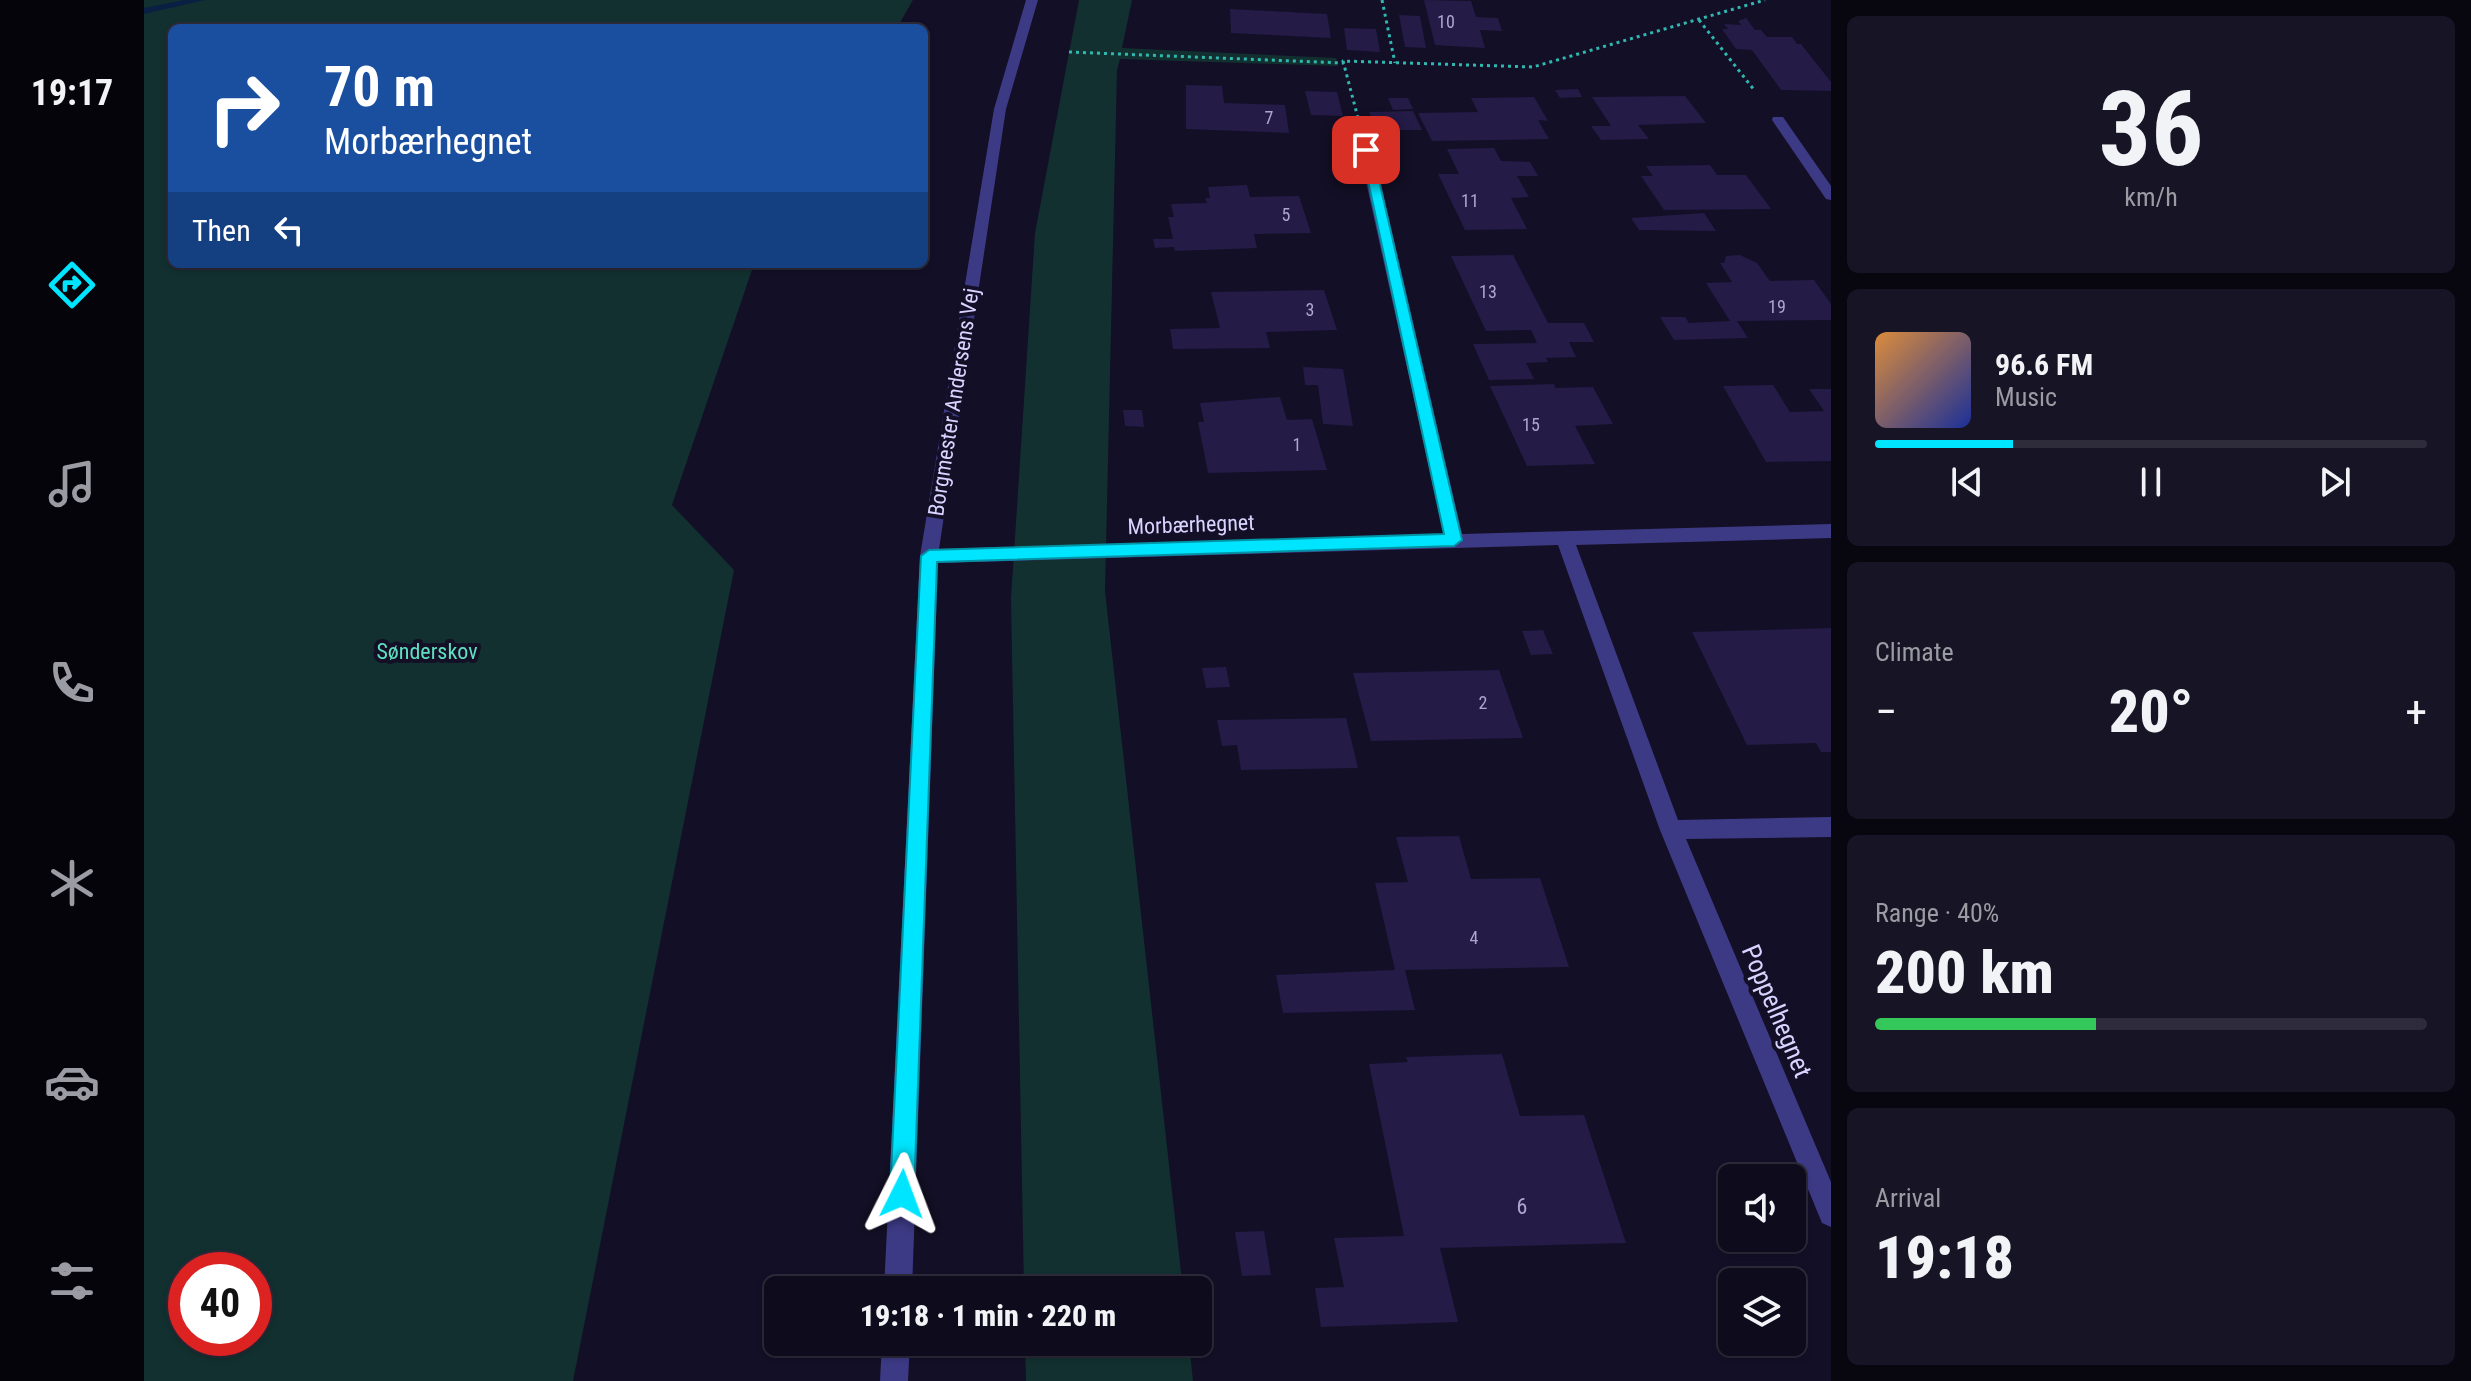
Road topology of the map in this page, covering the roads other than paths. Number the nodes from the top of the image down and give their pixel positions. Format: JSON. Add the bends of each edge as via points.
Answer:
{"nodes":[{"id":1,"x":1032,"y":0,"type":"edge"},
{"id":2,"x":1778,"y":120,"type":"road end"},
{"id":3,"x":1366,"y":150,"type":"road end"},
{"id":4,"x":1831,"y":196,"type":"edge"},
{"id":5,"x":1831,"y":531,"type":"edge"},
{"id":6,"x":1564,"y":537,"type":"junction"},
{"id":7,"x":1454,"y":540,"type":"junction"},
{"id":8,"x":929,"y":556,"type":"junction"},
{"id":9,"x":1831,"y":827,"type":"edge"},
{"id":10,"x":1671,"y":830,"type":"junction"},
{"id":11,"x":1831,"y":1214,"type":"edge"},
{"id":12,"x":899,"y":1276,"type":"edge"},
{"id":13,"x":895,"y":1356,"type":"edge"},
{"id":14,"x":894,"y":1381,"type":"edge"}],
"edges":[{"from":1,"to":8,"type":"street","name":"Borgmester Andersens Vej","via":[[1000,109]]},
{"from":2,"to":4,"type":"street"},
{"from":3,"to":7,"type":"street"},
{"from":5,"to":6,"type":"street","name":"Morbærhegnet"},
{"from":6,"to":7,"type":"street","name":"Morbærhegnet"},
{"from":6,"to":10,"type":"street","name":"Poppelhegnet"},
{"from":7,"to":8,"type":"street","name":"Morbærhegnet"},
{"from":8,"to":12,"type":"street","name":"Borgmester Andersens Vej"},
{"from":9,"to":10,"type":"street"},
{"from":10,"to":11,"type":"street","name":"Poppelhegnet"},
{"from":13,"to":14,"type":"street"}]}
